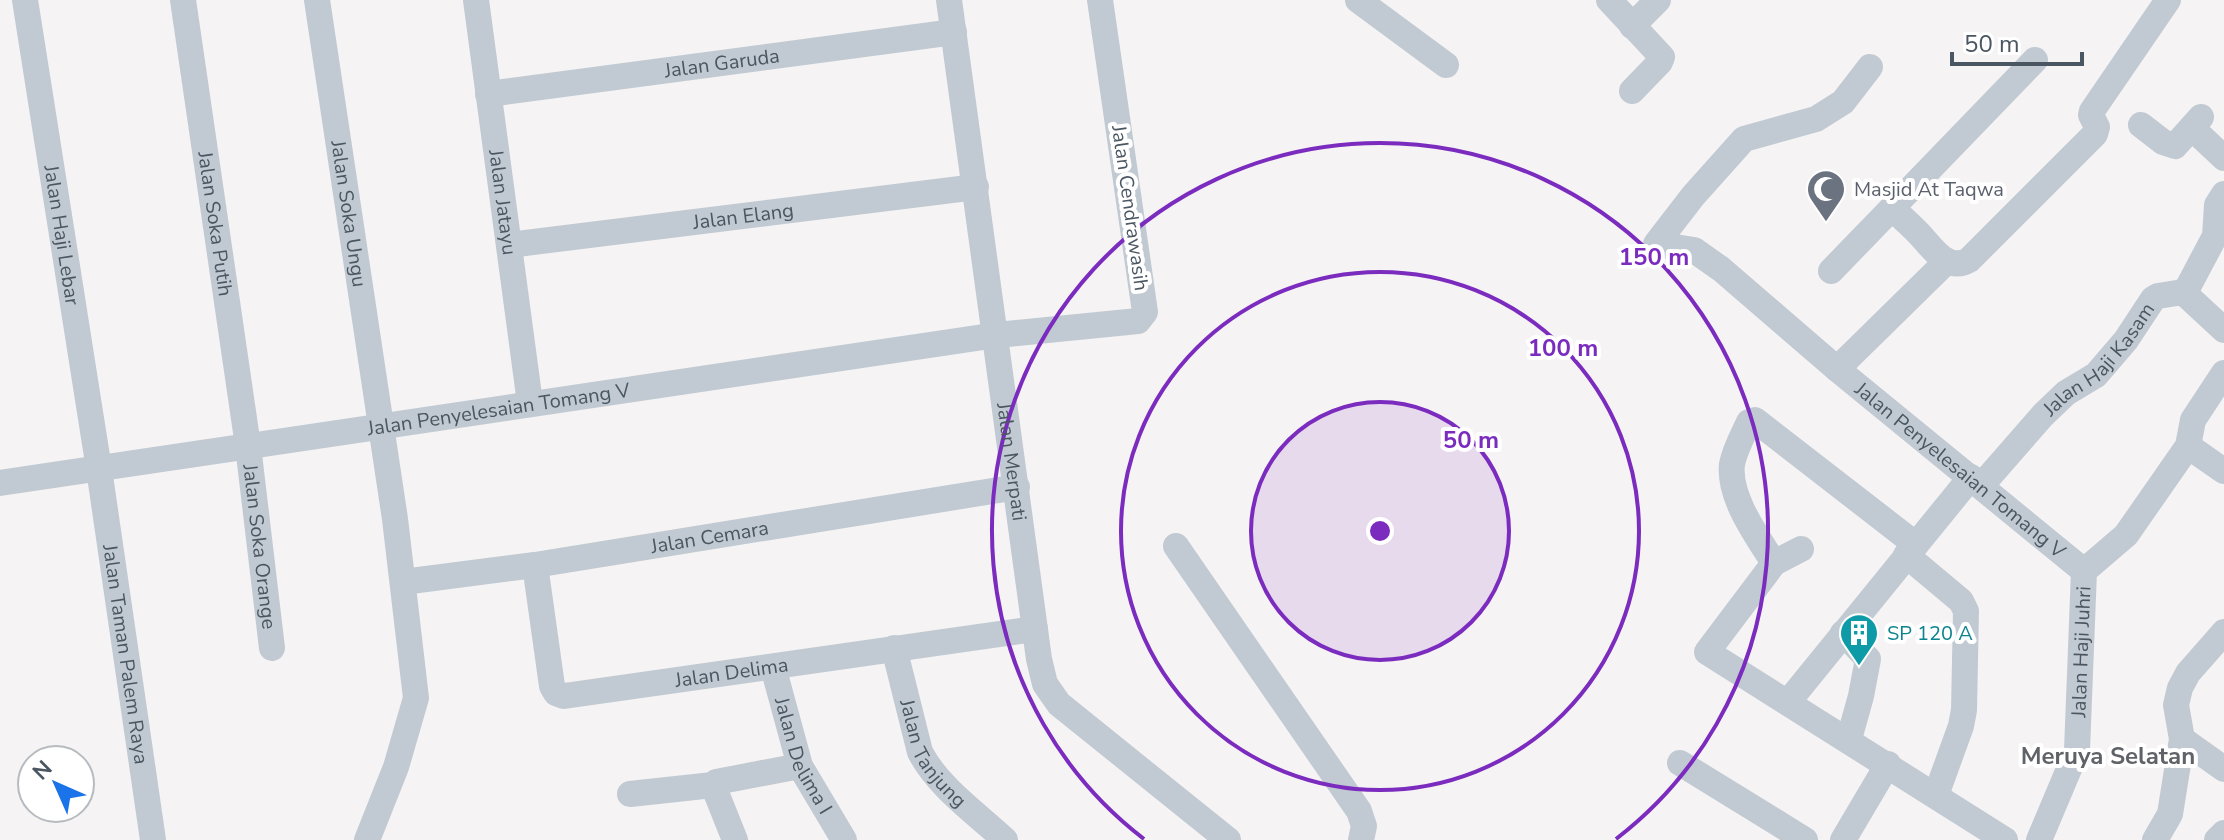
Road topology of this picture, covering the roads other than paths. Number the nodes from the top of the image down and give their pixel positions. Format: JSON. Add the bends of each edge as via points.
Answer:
{"nodes":[{"id":1,"x":25,"y":0,"type":"edge"},
{"id":2,"x":183,"y":0,"type":"edge"},
{"id":3,"x":317,"y":0,"type":"edge"},
{"id":4,"x":476,"y":0,"type":"edge"},
{"id":5,"x":949,"y":0,"type":"edge"},
{"id":6,"x":1100,"y":0,"type":"edge"},
{"id":7,"x":1358,"y":0,"type":"edge"},
{"id":8,"x":1609,"y":0,"type":"edge"},
{"id":9,"x":1658,"y":0,"type":"edge"},
{"id":10,"x":2168,"y":0,"type":"edge"},
{"id":11,"x":1632,"y":26,"type":"junction"},
{"id":12,"x":954,"y":32,"type":"junction"},
{"id":13,"x":2035,"y":60,"type":"dead end"},
{"id":14,"x":1446,"y":65,"type":"dead end"},
{"id":15,"x":1870,"y":67,"type":"dead end"},
{"id":16,"x":1632,"y":91,"type":"dead end"},
{"id":17,"x":488,"y":94,"type":"junction"},
{"id":18,"x":2141,"y":125,"type":"dead end"},
{"id":19,"x":2224,"y":158,"type":"edge"},
{"id":20,"x":976,"y":187,"type":"junction"},
{"id":21,"x":2224,"y":194,"type":"edge"},
{"id":22,"x":1892,"y":208,"type":"junction"},
{"id":23,"x":509,"y":245,"type":"junction"},
{"id":24,"x":1947,"y":261,"type":"junction"},
{"id":25,"x":1831,"y":271,"type":"dead end"},
{"id":26,"x":2183,"y":292,"type":"junction"},
{"id":27,"x":2224,"y":330,"type":"edge"},
{"id":28,"x":997,"y":335,"type":"junction"},
{"id":29,"x":1837,"y":369,"type":"junction"},
{"id":30,"x":2224,"y":373,"type":"edge"},
{"id":31,"x":530,"y":403,"type":"junction"},
{"id":32,"x":381,"y":425,"type":"junction"},
{"id":33,"x":248,"y":446,"type":"junction"},
{"id":34,"x":2188,"y":446,"type":"junction"},
{"id":35,"x":99,"y":469,"type":"junction"},
{"id":36,"x":2224,"y":471,"type":"edge"},
{"id":37,"x":1976,"y":482,"type":"junction"},
{"id":38,"x":0,"y":483,"type":"edge"},
{"id":39,"x":1017,"y":487,"type":"junction"},
{"id":40,"x":1176,"y":546,"type":"dead end"},
{"id":41,"x":1801,"y":549,"type":"dead end"},
{"id":42,"x":1910,"y":550,"type":"junction"},
{"id":43,"x":1774,"y":563,"type":"junction"},
{"id":44,"x":535,"y":565,"type":"junction"},
{"id":45,"x":2084,"y":571,"type":"junction"},
{"id":46,"x":403,"y":582,"type":"junction"},
{"id":47,"x":1035,"y":629,"type":"junction"},
{"id":48,"x":1843,"y":633,"type":"junction"},
{"id":49,"x":2223,"y":636,"type":"edge"},
{"id":50,"x":272,"y":648,"type":"dead end"},
{"id":51,"x":894,"y":648,"type":"junction"},
{"id":52,"x":773,"y":667,"type":"junction"},
{"id":53,"x":1788,"y":702,"type":"junction"},
{"id":54,"x":1849,"y":739,"type":"junction"},
{"id":55,"x":2182,"y":739,"type":"junction"},
{"id":56,"x":1680,"y":763,"type":"dead end"},
{"id":57,"x":1888,"y":764,"type":"junction"},
{"id":58,"x":800,"y":766,"type":"junction"},
{"id":59,"x":2224,"y":769,"type":"edge"},
{"id":60,"x":713,"y":785,"type":"junction"},
{"id":61,"x":630,"y":794,"type":"dead end"},
{"id":62,"x":1936,"y":795,"type":"junction"},
{"id":63,"x":2224,"y":833,"type":"edge"},
{"id":64,"x":153,"y":840,"type":"edge"},
{"id":65,"x":367,"y":840,"type":"edge"},
{"id":66,"x":735,"y":840,"type":"edge"},
{"id":67,"x":844,"y":840,"type":"edge"},
{"id":68,"x":1005,"y":840,"type":"edge"},
{"id":69,"x":1228,"y":840,"type":"edge"},
{"id":70,"x":1361,"y":840,"type":"edge"},
{"id":71,"x":1805,"y":840,"type":"edge"},
{"id":72,"x":1843,"y":840,"type":"edge"},
{"id":73,"x":2005,"y":840,"type":"edge"},
{"id":74,"x":2039,"y":840,"type":"edge"},
{"id":75,"x":2155,"y":840,"type":"edge"},
{"id":76,"x":2217,"y":840,"type":"edge"}],
"edges":[{"from":1,"to":35,"type":"street","name":"Jalan Haji Lebar"},
{"from":2,"to":33,"type":"street","name":"Jalan Soka Putih"},
{"from":3,"to":32,"type":"street","name":"Jalan Soka Ungu"},
{"from":4,"to":17,"type":"street","name":"Jalan Jatayu"},
{"from":5,"to":12,"type":"street","name":"Jalan Merpati"},
{"from":6,"to":28,"type":"street","name":"Jalan Cendrawasih","via":[[1145,314],[1138,321]]},
{"from":7,"to":14,"type":"street"},
{"from":8,"to":11,"type":"street"},
{"from":9,"to":11,"type":"street"},
{"from":10,"to":24,"type":"street","via":[[2092,111],[2095,134],[1969,260]]},
{"from":11,"to":16,"type":"street","via":[[1662,59]]},
{"from":12,"to":17,"type":"street","name":"Jalan Garuda"},
{"from":12,"to":20,"type":"street","name":"Jalan Merpati"},
{"from":13,"to":22,"type":"street"},
{"from":15,"to":29,"type":"street","name":"Jalan Penyelesaian Tomang V","via":[[1843,102],[1816,119],[1744,139],[1656,244],[1694,250],[1712,262]]},
{"from":17,"to":23,"type":"street","name":"Jalan Jatayu"},
{"from":18,"to":19,"type":"street","via":[[2171,146],[2197,122]]},
{"from":20,"to":23,"type":"street","name":"Jalan Elang"},
{"from":20,"to":28,"type":"street","name":"Jalan Merpati"},
{"from":21,"to":26,"type":"street","via":[[2217,205],[2215,236]]},
{"from":22,"to":24,"type":"street"},
{"from":22,"to":25,"type":"street"},
{"from":23,"to":31,"type":"street","name":"Jalan Jatayu"},
{"from":24,"to":29,"type":"street"},
{"from":26,"to":27,"type":"street"},
{"from":26,"to":37,"type":"street","name":"Jalan Haji Kasam","via":[[2153,299],[2096,375],[2066,393]]},
{"from":28,"to":31,"type":"street","name":"Jalan Penyelesaian Tomang V"},
{"from":28,"to":39,"type":"street","name":"Jalan Merpati"},
{"from":29,"to":37,"type":"street","name":"Jalan Penyelesaian Tomang V"},
{"from":30,"to":34,"type":"street","name":"Jalan Haji Juhri","via":[[2193,420]]},
{"from":31,"to":32,"type":"street","name":"Jalan Penyelesaian Tomang V"},
{"from":32,"to":33,"type":"street","name":"Jalan Penyelesaian Tomang V"},
{"from":32,"to":46,"type":"street","name":"Jalan Soka Ungu"},
{"from":33,"to":35,"type":"street","name":"Jalan Penyelesaian Tomang V"},
{"from":33,"to":50,"type":"street","name":"Jalan Soka Orange"},
{"from":34,"to":36,"type":"street"},
{"from":34,"to":45,"type":"street","name":"Jalan Haji Juhri","via":[[2126,535]]},
{"from":35,"to":38,"type":"street","name":"Jalan Penyelesaian Tomang V"},
{"from":35,"to":64,"type":"street","name":"Jalan Taman Palem Raya"},
{"from":37,"to":42,"type":"street","name":"Jalan Haji Kasam"},
{"from":37,"to":45,"type":"street","name":"Jalan Penyelesaian Tomang V"},
{"from":39,"to":44,"type":"street","name":"Jalan Cemara"},
{"from":39,"to":47,"type":"street","name":"Jalan Merpati"},
{"from":40,"to":70,"type":"street","via":[[1359,811]]},
{"from":41,"to":43,"type":"street"},
{"from":42,"to":43,"type":"street","via":[[1755,420],[1737,448],[1732,479],[1745,517]]},
{"from":42,"to":48,"type":"street","name":"Jalan Haji Kasam"},
{"from":42,"to":62,"type":"street","via":[[1966,611],[1964,710]]},
{"from":43,"to":53,"type":"street","via":[[1707,652]]},
{"from":44,"to":46,"type":"street","name":"Jalan Cemara"},
{"from":44,"to":52,"type":"street","name":"Jalan Delima","via":[[556,693]]},
{"from":45,"to":74,"type":"street","name":"Jalan Haji Juhri","via":[[2077,750]]},
{"from":46,"to":65,"type":"street","name":"Jalan Soka Ungu","via":[[416,698]]},
{"from":47,"to":51,"type":"street","name":"Jalan Delima"},
{"from":47,"to":69,"type":"street","name":"Jalan Merpati","via":[[1045,684],[1059,704]]},
{"from":48,"to":53,"type":"street","name":"Jalan Haji Kasam"},
{"from":48,"to":54,"type":"street","via":[[1868,659]]},
{"from":49,"to":55,"type":"street","via":[[2180,688],[2176,705]]},
{"from":51,"to":52,"type":"street","name":"Jalan Delima"},
{"from":51,"to":68,"type":"street","name":"Jalan Tanjung","via":[[926,764]]},
{"from":52,"to":58,"type":"street","name":"Jalan Delima I"},
{"from":53,"to":54,"type":"street"},
{"from":54,"to":57,"type":"street"},
{"from":55,"to":59,"type":"street"},
{"from":55,"to":75,"type":"street","via":[[2170,814]]},
{"from":56,"to":71,"type":"street"},
{"from":57,"to":62,"type":"street"},
{"from":57,"to":72,"type":"street"},
{"from":58,"to":60,"type":"street"},
{"from":58,"to":67,"type":"street","name":"Jalan Delima I"},
{"from":60,"to":61,"type":"street"},
{"from":60,"to":66,"type":"street"},
{"from":62,"to":73,"type":"street"},
{"from":63,"to":76,"type":"street"}]}
